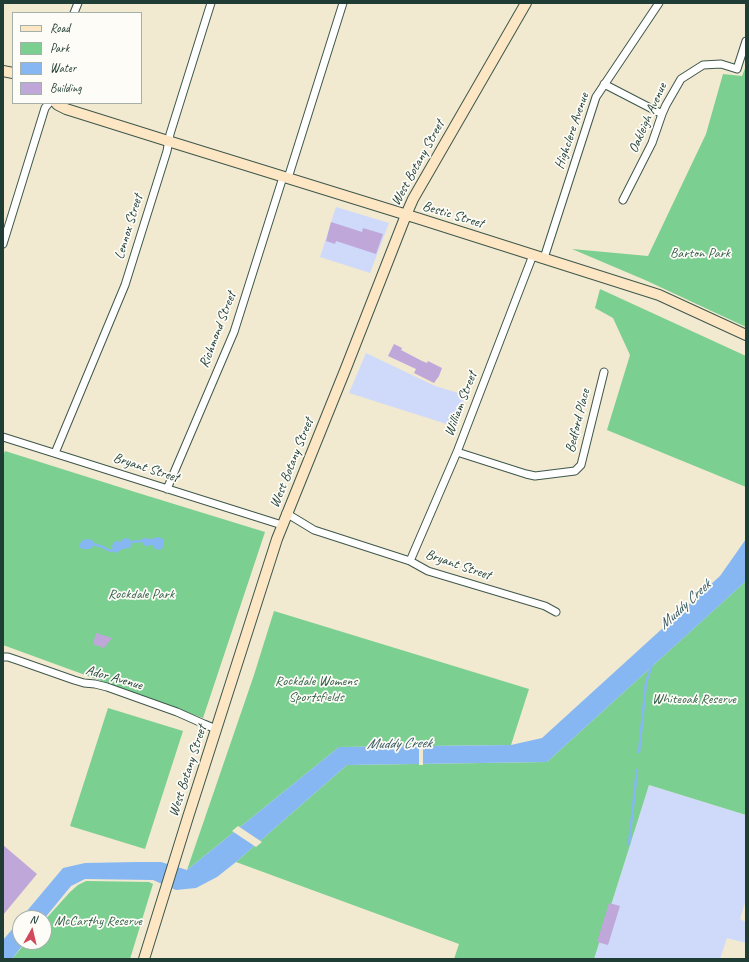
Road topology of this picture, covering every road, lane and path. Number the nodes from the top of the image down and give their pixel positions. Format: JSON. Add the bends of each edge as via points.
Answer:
{"nodes":[{"id":1,"x":211,"y":3,"type":"edge"},
{"id":2,"x":343,"y":3,"type":"edge"},
{"id":3,"x":526,"y":3,"type":"edge"},
{"id":4,"x":659,"y":3,"type":"edge"},
{"id":5,"x":746,"y":41,"type":"edge"},
{"id":6,"x":604,"y":84,"type":"junction"},
{"id":7,"x":48,"y":104,"type":"edge"},
{"id":8,"x":57,"y":104,"type":"edge"},
{"id":9,"x":662,"y":114,"type":"junction"},
{"id":10,"x":168,"y":142,"type":"junction"},
{"id":11,"x":285,"y":178,"type":"junction"},
{"id":12,"x":624,"y":200,"type":"dead end"},
{"id":13,"x":406,"y":215,"type":"junction"},
{"id":14,"x":3,"y":244,"type":"edge"},
{"id":15,"x":533,"y":255,"type":"junction"},
{"id":16,"x":544,"y":258,"type":"junction"},
{"id":17,"x":746,"y":335,"type":"edge"},
{"id":18,"x":604,"y":372,"type":"dead end"},
{"id":19,"x":3,"y":437,"type":"edge"},
{"id":20,"x":457,"y":452,"type":"junction"},
{"id":21,"x":55,"y":453,"type":"junction"},
{"id":22,"x":167,"y":489,"type":"junction"},
{"id":23,"x":286,"y":513,"type":"junction"},
{"id":24,"x":282,"y":525,"type":"junction"},
{"id":25,"x":410,"y":561,"type":"junction"},
{"id":26,"x":556,"y":612,"type":"dead end"},
{"id":27,"x":3,"y":657,"type":"edge"},
{"id":28,"x":216,"y":729,"type":"junction"},
{"id":29,"x":144,"y":959,"type":"edge"}],
"edges":[{"from":1,"to":10,"type":"street","name":"Lennox Street"},
{"from":2,"to":11,"type":"street","name":"Richmond Street"},
{"from":3,"to":13,"type":"main road","name":"West Botany Street"},
{"from":4,"to":6,"type":"street","name":"Highclere Avenue"},
{"from":5,"to":9,"type":"street","name":"Oakleigh Avenue","via":[[737,69],[721,64],[703,65],[680,79]]},
{"from":6,"to":9,"type":"street"},
{"from":6,"to":16,"type":"street","name":"Highclere Avenue","via":[[596,97]]},
{"from":7,"to":14,"type":"street"},
{"from":8,"to":10,"type":"main road","name":"Bestic Street"},
{"from":9,"to":12,"type":"street","name":"Oakleigh Avenue","via":[[652,143]]},
{"from":10,"to":11,"type":"main road","name":"Bestic Street"},
{"from":10,"to":21,"type":"street","name":"Lennox Street","via":[[125,285]]},
{"from":11,"to":13,"type":"main road","name":"Bestic Street"},
{"from":11,"to":22,"type":"street","name":"Richmond Street","via":[[234,332]]},
{"from":13,"to":15,"type":"main road","name":"Bestic Street"},
{"from":13,"to":23,"type":"main road","name":"West Botany Street"},
{"from":15,"to":16,"type":"main road","name":"Bestic Street"},
{"from":15,"to":20,"type":"street","name":"William Street"},
{"from":16,"to":17,"type":"main road","name":"Bestic Street","via":[[659,295]]},
{"from":18,"to":20,"type":"street","name":"Bedford Place","via":[[581,465],[575,471],[535,476]]},
{"from":19,"to":21,"type":"street","name":"Bryant Street"},
{"from":20,"to":25,"type":"street","name":"William Street"},
{"from":21,"to":22,"type":"street","name":"Bryant Street"},
{"from":22,"to":24,"type":"street","name":"Bryant Street"},
{"from":23,"to":24,"type":"main road","name":"West Botany Street"},
{"from":23,"to":25,"type":"street","name":"Bryant Street","via":[[314,530]]},
{"from":24,"to":28,"type":"main road","name":"West Botany Street"},
{"from":25,"to":26,"type":"street","name":"Bryant Street","via":[[428,571],[545,606]]},
{"from":27,"to":28,"type":"street","name":"Ador Avenue","via":[[84,683],[107,687]]},
{"from":28,"to":29,"type":"main road","name":"West Botany Street"}]}
